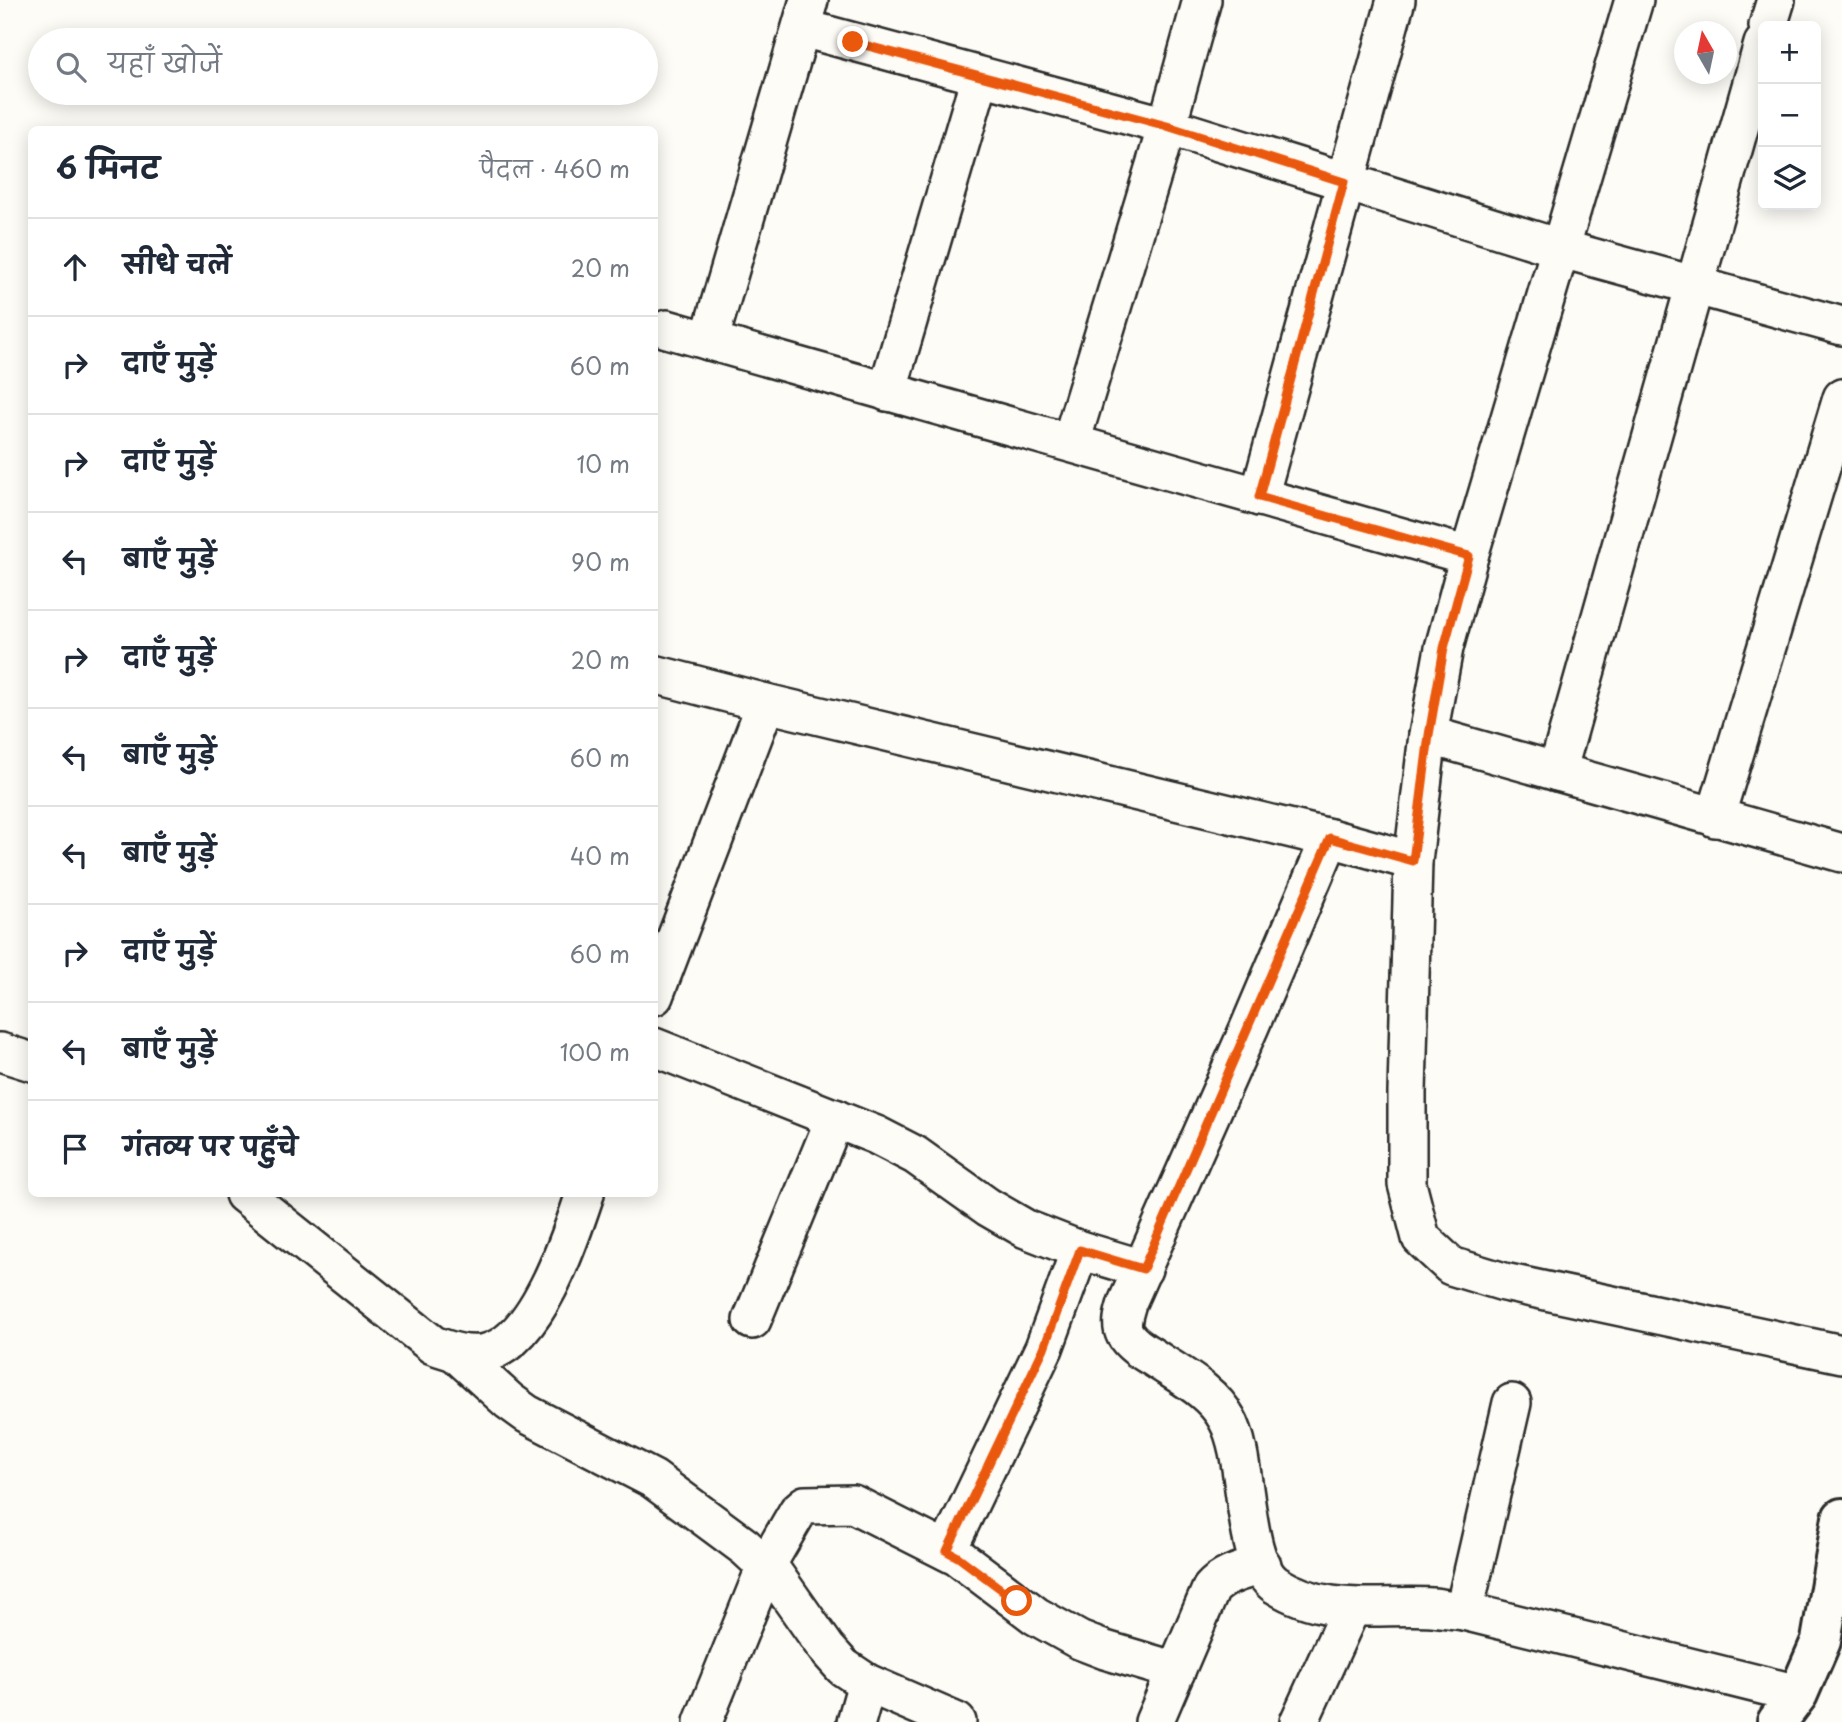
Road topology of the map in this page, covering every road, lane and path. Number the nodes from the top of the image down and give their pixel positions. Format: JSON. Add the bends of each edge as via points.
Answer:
{"nodes":[{"id":1,"x":1202,"y":0,"type":"edge"},
{"id":2,"x":1396,"y":0,"type":"edge"},
{"id":3,"x":1634,"y":0,"type":"edge"},
{"id":4,"x":1776,"y":0,"type":"edge"},
{"id":5,"x":806,"y":14,"type":"edge"},
{"id":6,"x":1770,"y":21,"type":"edge"},
{"id":7,"x":1758,"y":62,"type":"edge"},
{"id":8,"x":980,"y":77,"type":"junction"},
{"id":9,"x":1167,"y":126,"type":"junction"},
{"id":10,"x":1344,"y":182,"type":"junction"},
{"id":11,"x":1562,"y":248,"type":"junction"},
{"id":12,"x":1695,"y":285,"type":"junction"},
{"id":13,"x":1842,"y":326,"type":"edge"},
{"id":14,"x":667,"y":329,"type":"dead end"},
{"id":15,"x":709,"y":341,"type":"junction"},
{"id":16,"x":887,"y":392,"type":"junction"},
{"id":17,"x":1842,"y":398,"type":"edge"},
{"id":18,"x":1071,"y":442,"type":"junction"},
{"id":19,"x":1259,"y":497,"type":"junction"},
{"id":20,"x":1469,"y":556,"type":"junction"},
{"id":21,"x":658,"y":675,"type":"edge"},
{"id":22,"x":765,"y":703,"type":"junction"},
{"id":23,"x":1429,"y":735,"type":"junction"},
{"id":24,"x":1558,"y":772,"type":"junction"},
{"id":25,"x":1715,"y":818,"type":"junction"},
{"id":26,"x":1330,"y":838,"type":"junction"},
{"id":27,"x":1842,"y":853,"type":"edge"},
{"id":28,"x":1413,"y":861,"type":"junction"},
{"id":29,"x":658,"y":985,"type":"edge"},
{"id":30,"x":658,"y":1048,"type":"edge"},
{"id":31,"x":0,"y":1052,"type":"edge"},
{"id":32,"x":28,"y":1061,"type":"edge"},
{"id":33,"x":835,"y":1118,"type":"junction"},
{"id":34,"x":248,"y":1197,"type":"edge"},
{"id":35,"x":585,"y":1197,"type":"edge"},
{"id":36,"x":1080,"y":1250,"type":"junction"},
{"id":37,"x":1143,"y":1269,"type":"junction"},
{"id":38,"x":752,"y":1320,"type":"dead end"},
{"id":39,"x":456,"y":1353,"type":"junction"},
{"id":40,"x":1842,"y":1354,"type":"edge"},
{"id":41,"x":1512,"y":1403,"type":"dead end"},
{"id":42,"x":1842,"y":1517,"type":"edge"},
{"id":43,"x":947,"y":1551,"type":"junction"},
{"id":44,"x":1262,"y":1565,"type":"junction"},
{"id":45,"x":766,"y":1566,"type":"junction"},
{"id":46,"x":1350,"y":1608,"type":"junction"},
{"id":47,"x":1464,"y":1611,"type":"junction"},
{"id":48,"x":1176,"y":1671,"type":"junction"},
{"id":49,"x":867,"y":1683,"type":"junction"},
{"id":50,"x":1787,"y":1708,"type":"edge"},
{"id":51,"x":940,"y":1718,"type":"edge"},
{"id":52,"x":703,"y":1722,"type":"edge"},
{"id":53,"x":856,"y":1722,"type":"edge"},
{"id":54,"x":1154,"y":1722,"type":"edge"},
{"id":55,"x":1299,"y":1722,"type":"edge"}],
"edges":[{"from":1,"to":9,"type":"street"},
{"from":2,"to":10,"type":"street"},
{"from":3,"to":11,"type":"street"},
{"from":4,"to":6,"type":"street"},
{"from":5,"to":8,"type":"street"},
{"from":5,"to":15,"type":"street"},
{"from":7,"to":12,"type":"street"},
{"from":8,"to":9,"type":"street"},
{"from":8,"to":16,"type":"street"},
{"from":9,"to":10,"type":"street"},
{"from":9,"to":18,"type":"street"},
{"from":10,"to":11,"type":"street"},
{"from":10,"to":19,"type":"street"},
{"from":11,"to":12,"type":"street"},
{"from":11,"to":20,"type":"street"},
{"from":12,"to":13,"type":"street"},
{"from":12,"to":24,"type":"street"},
{"from":14,"to":15,"type":"street"},
{"from":15,"to":16,"type":"street"},
{"from":16,"to":18,"type":"street"},
{"from":17,"to":25,"type":"street"},
{"from":18,"to":19,"type":"street"},
{"from":19,"to":20,"type":"street"},
{"from":20,"to":23,"type":"street","via":[[1444,648]]},
{"from":21,"to":22,"type":"street"},
{"from":22,"to":26,"type":"street"},
{"from":22,"to":29,"type":"street"},
{"from":23,"to":24,"type":"street"},
{"from":23,"to":28,"type":"street"},
{"from":24,"to":25,"type":"street"},
{"from":25,"to":27,"type":"street"},
{"from":26,"to":28,"type":"street"},
{"from":26,"to":37,"type":"street"},
{"from":28,"to":40,"type":"street","via":[[1408,1184],[1421,1237],[1451,1266],[1504,1282]]},
{"from":30,"to":33,"type":"street"},
{"from":31,"to":32,"type":"street"},
{"from":33,"to":36,"type":"street","via":[[915,1155],[1026,1229]]},
{"from":33,"to":38,"type":"street"},
{"from":34,"to":39,"type":"street","via":[[433,1345]]},
{"from":35,"to":39,"type":"street","via":[[539,1307],[517,1336],[486,1353]]},
{"from":36,"to":37,"type":"street"},
{"from":36,"to":43,"type":"street","via":[[1044,1348]]},
{"from":37,"to":44,"type":"street","via":[[1127,1303],[1124,1334],[1203,1391],[1227,1418],[1239,1453],[1255,1555]]},
{"from":39,"to":45,"type":"street","via":[[527,1414],[653,1479]]},
{"from":41,"to":47,"type":"street"},
{"from":42,"to":50,"type":"street","via":[[1821,1641]]},
{"from":43,"to":45,"type":"street","via":[[853,1504],[806,1505]]},
{"from":43,"to":48,"type":"street","via":[[1036,1616],[1079,1640]]},
{"from":44,"to":46,"type":"street","via":[[1273,1583],[1309,1602]]},
{"from":44,"to":48,"type":"street","via":[[1218,1580]]},
{"from":45,"to":49,"type":"street","via":[[826,1648]]},
{"from":45,"to":52,"type":"street"},
{"from":46,"to":47,"type":"street"},
{"from":46,"to":55,"type":"street"},
{"from":47,"to":50,"type":"street"},
{"from":48,"to":54,"type":"street"},
{"from":49,"to":51,"type":"street"},
{"from":49,"to":53,"type":"street"}]}
